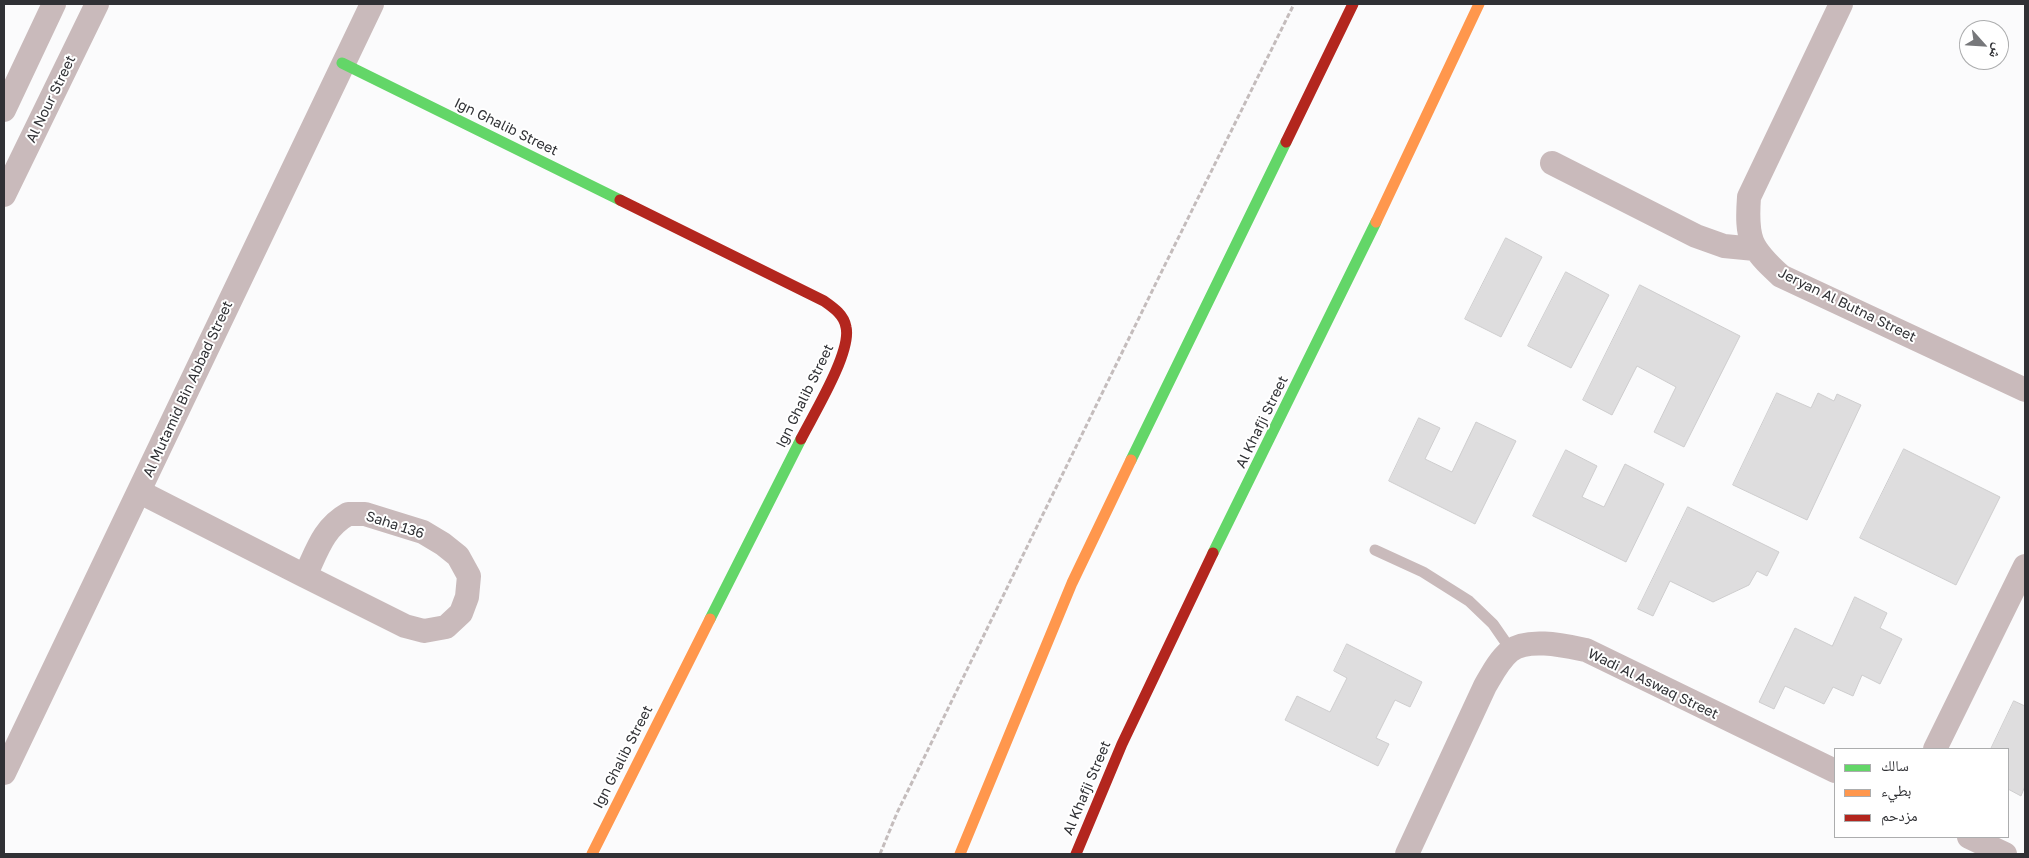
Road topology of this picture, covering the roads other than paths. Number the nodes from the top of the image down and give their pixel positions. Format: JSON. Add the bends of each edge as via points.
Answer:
{"nodes":[{"id":1,"x":54,"y":4,"type":"edge"},
{"id":2,"x":97,"y":4,"type":"edge"},
{"id":3,"x":372,"y":4,"type":"edge"},
{"id":4,"x":1353,"y":4,"type":"edge"},
{"id":5,"x":1479,"y":4,"type":"edge"},
{"id":6,"x":1841,"y":4,"type":"edge"},
{"id":7,"x":342,"y":63,"type":"junction"},
{"id":8,"x":4,"y":110,"type":"edge"},
{"id":9,"x":1552,"y":163,"type":"dead end"},
{"id":10,"x":4,"y":195,"type":"edge"},
{"id":11,"x":1755,"y":249,"type":"junction"},
{"id":12,"x":2025,"y":390,"type":"edge"},
{"id":13,"x":140,"y":492,"type":"junction"},
{"id":14,"x":1374,"y":550,"type":"dead end"},
{"id":15,"x":2025,"y":566,"type":"edge"},
{"id":16,"x":306,"y":576,"type":"junction"},
{"id":17,"x":1511,"y":650,"type":"junction"},
{"id":18,"x":1935,"y":748,"type":"edge"},
{"id":19,"x":1834,"y":771,"type":"edge"},
{"id":20,"x":4,"y":773,"type":"edge"},
{"id":21,"x":1971,"y":838,"type":"edge"},
{"id":22,"x":592,"y":854,"type":"edge"},
{"id":23,"x":960,"y":854,"type":"edge"},
{"id":24,"x":1076,"y":854,"type":"edge"},
{"id":25,"x":1407,"y":854,"type":"edge"},
{"id":26,"x":2005,"y":854,"type":"edge"}],
"edges":[{"from":1,"to":8,"type":"street"},
{"from":2,"to":10,"type":"street","name":"Al Nour Street"},
{"from":3,"to":7,"type":"street","name":"Al Mutamid Bin Abbad Street"},
{"from":4,"to":23,"type":"main road","via":[[1072,583]]},
{"from":5,"to":24,"type":"main road","name":"Al Khafji Street","via":[[1280,421],[1174,632],[1098,796]]},
{"from":6,"to":11,"type":"street","name":"Jeryan Al Butna Street","via":[[1749,197],[1747,225]]},
{"from":7,"to":13,"type":"street","name":"Al Mutamid Bin Abbad Street"},
{"from":7,"to":22,"type":"main road","name":"Ign Ghalib Street","via":[[824,301],[844,317],[847,326],[847,339],[838,365]]},
{"from":9,"to":11,"type":"street","via":[[1696,236],[1724,246]]},
{"from":11,"to":12,"type":"street","name":"Jeryan Al Butna Street","via":[[1781,276]]},
{"from":13,"to":16,"type":"street","name":"Saha 136"},
{"from":13,"to":20,"type":"street","name":"Al Mutamid Bin Abbad Street"},
{"from":14,"to":17,"type":"lane","via":[[1423,572],[1470,601],[1493,624]]},
{"from":15,"to":18,"type":"street"},
{"from":16,"to":16,"type":"street","name":"Saha 136","via":[[405,626],[424,631],[446,627],[461,613],[467,598],[469,576],[458,556],[444,544],[423,532],[365,514],[348,514],[335,521],[325,534]]},
{"from":17,"to":19,"type":"street","name":"Wadi Al Aswaq Street","via":[[1553,643],[1586,650]]},
{"from":17,"to":25,"type":"street","via":[[1485,686]]},
{"from":21,"to":26,"type":"street"}]}
